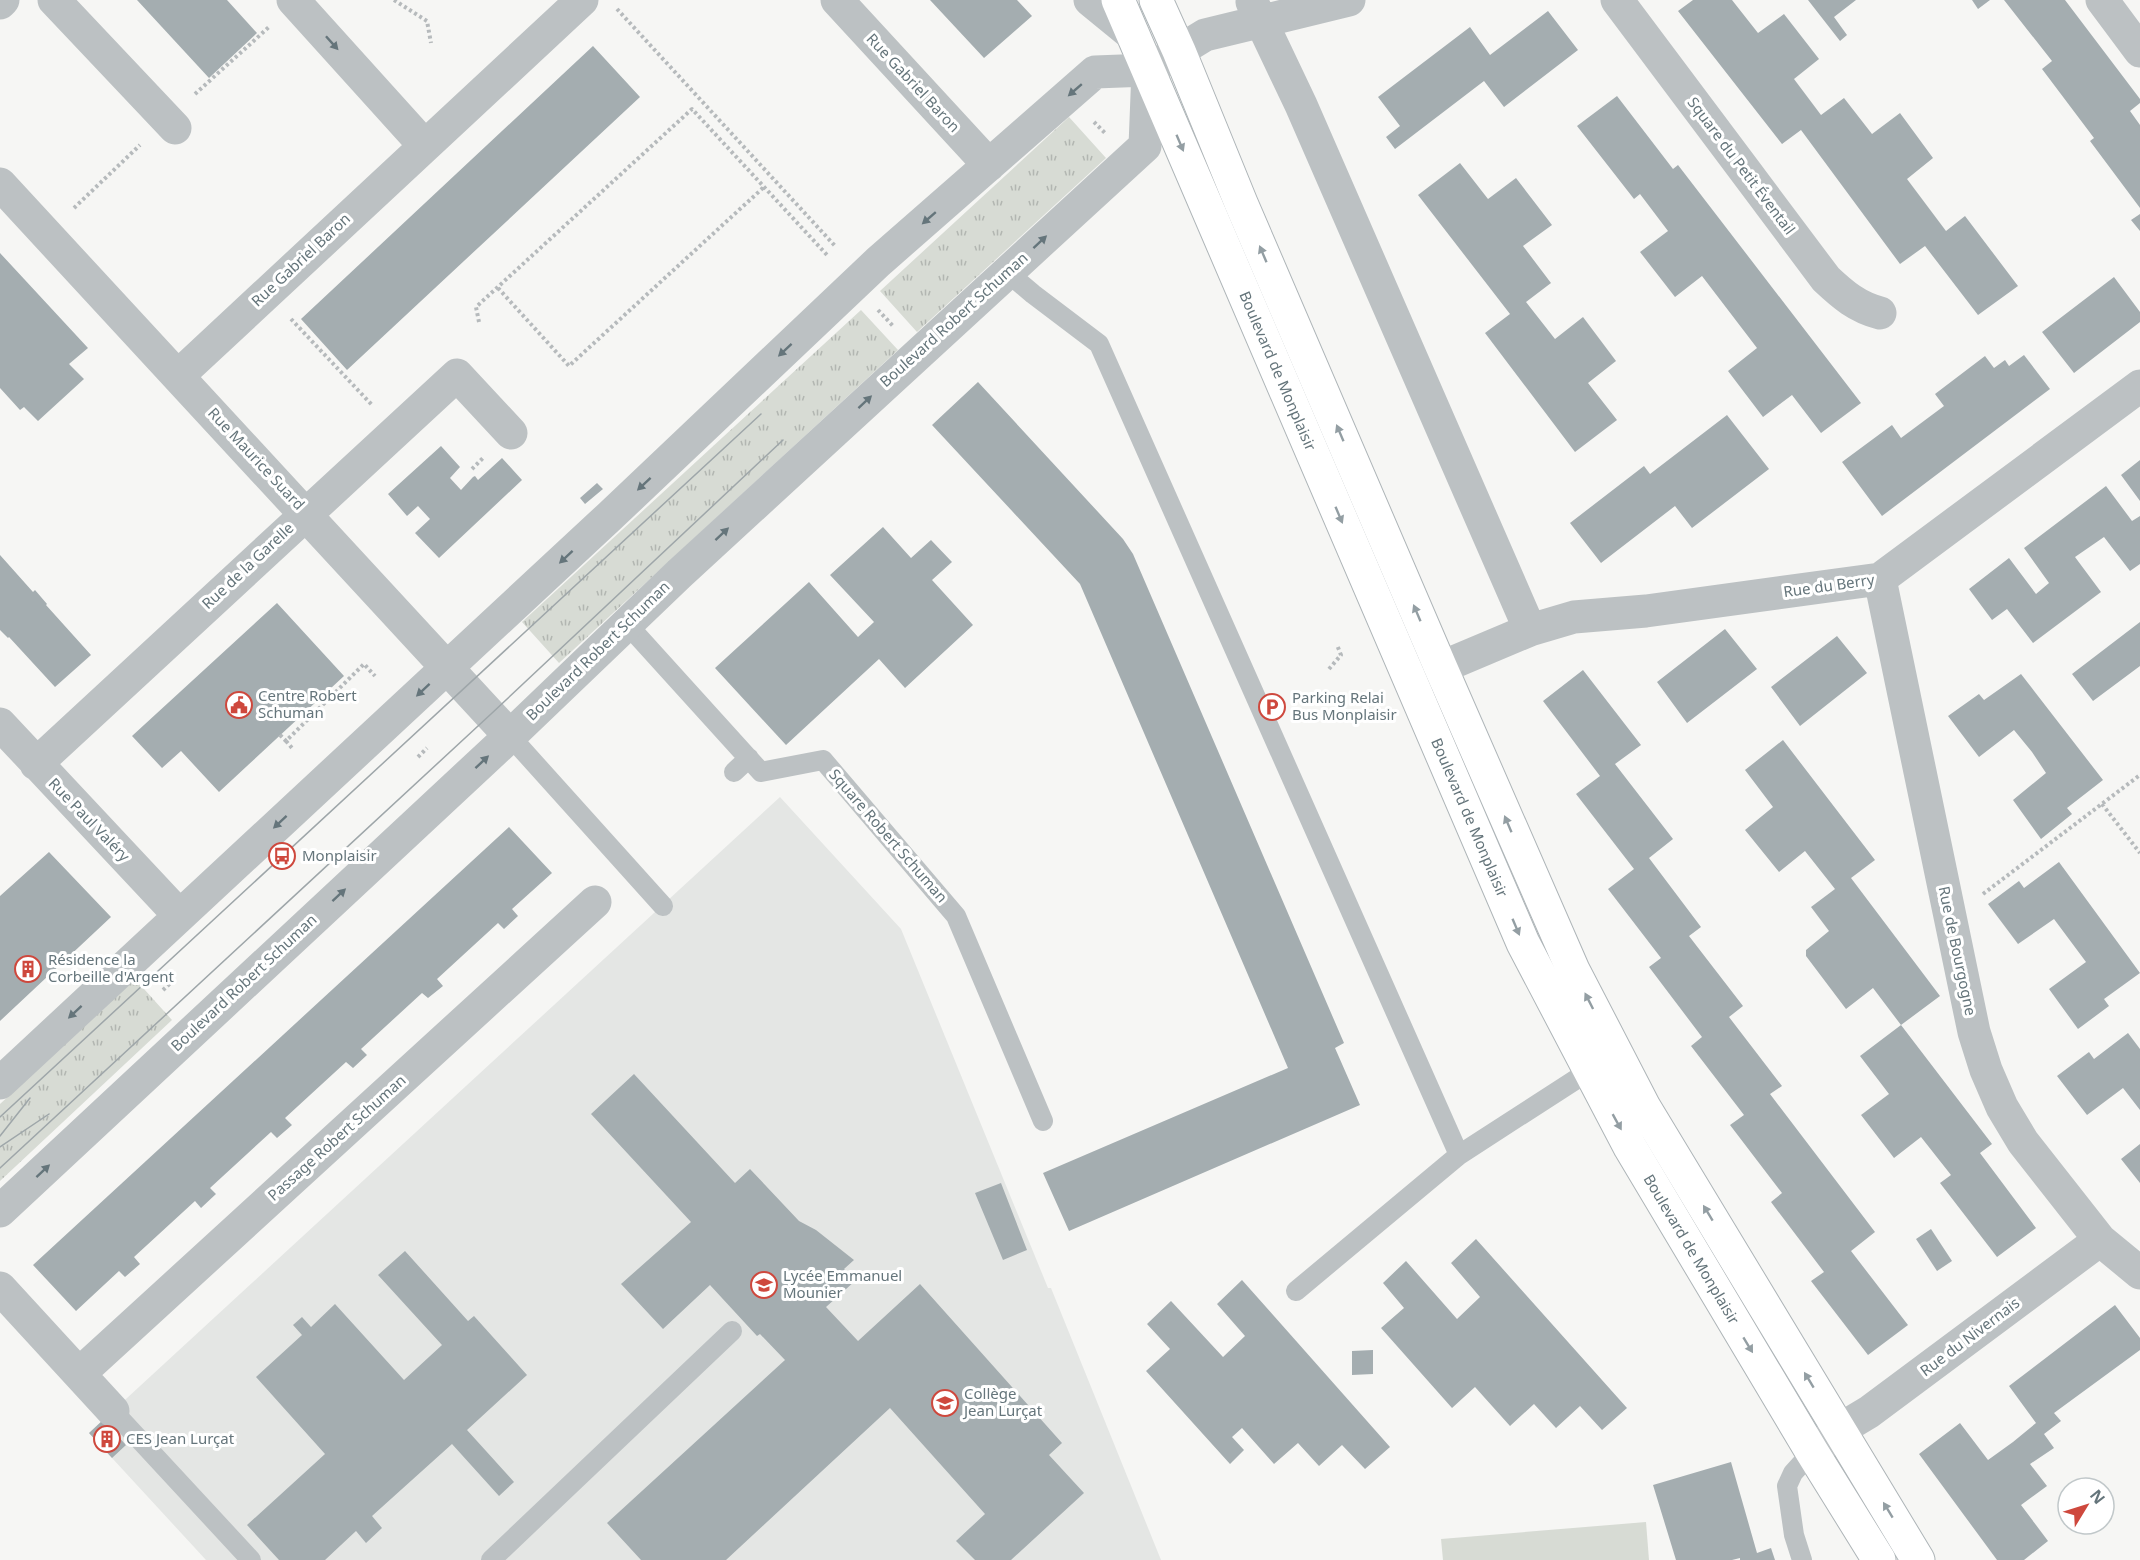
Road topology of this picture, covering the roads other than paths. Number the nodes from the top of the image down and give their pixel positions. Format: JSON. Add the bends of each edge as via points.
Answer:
{"nodes":[{"id":1,"x":54,"y":0,"type":"edge"},
{"id":2,"x":837,"y":0,"type":"edge"},
{"id":3,"x":1090,"y":0,"type":"edge"},
{"id":4,"x":1118,"y":0,"type":"edge"},
{"id":5,"x":1156,"y":0,"type":"edge"},
{"id":6,"x":1349,"y":0,"type":"edge"},
{"id":7,"x":1617,"y":0,"type":"edge"},
{"id":8,"x":2102,"y":0,"type":"edge"},
{"id":9,"x":596,"y":1,"type":"edge"},
{"id":10,"x":1256,"y":10,"type":"edge"},
{"id":11,"x":282,"y":12,"type":"edge"},
{"id":12,"x":1134,"y":36,"type":"junction"},
{"id":13,"x":1179,"y":51,"type":"junction"},
{"id":14,"x":2140,"y":51,"type":"edge"},
{"id":15,"x":1148,"y":70,"type":"junction"},
{"id":16,"x":175,"y":128,"type":"dead end"},
{"id":17,"x":424,"y":145,"type":"junction"},
{"id":18,"x":988,"y":165,"type":"junction"},
{"id":19,"x":0,"y":184,"type":"edge"},
{"id":20,"x":1007,"y":272,"type":"junction"},
{"id":21,"x":1880,"y":314,"type":"dead end"},
{"id":22,"x":178,"y":376,"type":"junction"},
{"id":23,"x":2140,"y":386,"type":"edge"},
{"id":24,"x":511,"y":433,"type":"dead end"},
{"id":25,"x":306,"y":513,"type":"junction"},
{"id":26,"x":1880,"y":579,"type":"junction"},
{"id":27,"x":626,"y":623,"type":"junction"},
{"id":28,"x":1530,"y":630,"type":"junction"},
{"id":29,"x":1440,"y":666,"type":"junction"},
{"id":30,"x":448,"y":667,"type":"junction"},
{"id":31,"x":1409,"y":680,"type":"junction"},
{"id":32,"x":0,"y":724,"type":"edge"},
{"id":33,"x":510,"y":736,"type":"junction"},
{"id":34,"x":749,"y":758,"type":"junction"},
{"id":35,"x":36,"y":764,"type":"junction"},
{"id":36,"x":734,"y":772,"type":"dead end"},
{"id":37,"x":595,"y":902,"type":"dead end"},
{"id":38,"x":663,"y":906,"type":"dead end"},
{"id":39,"x":179,"y":915,"type":"junction"},
{"id":40,"x":1589,"y":1071,"type":"junction"},
{"id":41,"x":0,"y":1083,"type":"edge"},
{"id":42,"x":1042,"y":1121,"type":"dead end"},
{"id":43,"x":1459,"y":1155,"type":"junction"},
{"id":44,"x":0,"y":1211,"type":"edge"},
{"id":45,"x":2100,"y":1240,"type":"junction"},
{"id":46,"x":2140,"y":1273,"type":"edge"},
{"id":47,"x":0,"y":1288,"type":"edge"},
{"id":48,"x":1296,"y":1291,"type":"dead end"},
{"id":49,"x":732,"y":1331,"type":"dead end"},
{"id":50,"x":79,"y":1374,"type":"junction"},
{"id":51,"x":113,"y":1411,"type":"joint"},
{"id":52,"x":1839,"y":1430,"type":"junction"},
{"id":53,"x":1812,"y":1452,"type":"junction"},
{"id":54,"x":251,"y":1560,"type":"edge"},
{"id":55,"x":491,"y":1560,"type":"edge"},
{"id":56,"x":1802,"y":1560,"type":"edge"},
{"id":57,"x":1879,"y":1560,"type":"edge"},
{"id":58,"x":1918,"y":1560,"type":"edge"}],
"edges":[{"from":1,"to":16,"type":"street"},
{"from":2,"to":18,"type":"street","name":"Rue Gabriel Baron"},
{"from":3,"to":12,"type":"street","name":"Boulevard de Monplaisir"},
{"from":4,"to":12,"type":"main road","name":"Boulevard de Monplaisir"},
{"from":5,"to":13,"type":"main road"},
{"from":6,"to":10,"type":"street"},
{"from":7,"to":21,"type":"street","name":"Square du Petit Éventail","via":[[1826,279],[1862,309]]},
{"from":8,"to":14,"type":"street"},
{"from":9,"to":17,"type":"street","name":"Rue Gabriel Baron"},
{"from":10,"to":13,"type":"street"},
{"from":10,"to":28,"type":"street"},
{"from":11,"to":17,"type":"street","one_way":true},
{"from":12,"to":15,"type":"main road","name":"Boulevard de Monplaisir"},
{"from":13,"to":15,"type":"street"},
{"from":29,"to":13,"type":"main road","one_way":true},
{"from":15,"to":18,"type":"street","one_way":true,"via":[[1095,72]]},
{"from":20,"to":15,"type":"street","name":"Boulevard Robert Schuman","one_way":true,"via":[[1145,146]]},
{"from":15,"to":31,"type":"main road","name":"Boulevard de Monplaisir","one_way":true},
{"from":17,"to":22,"type":"street","name":"Rue Gabriel Baron"},
{"from":18,"to":30,"type":"street","one_way":true,"via":[[878,262]]},
{"from":19,"to":22,"type":"street","name":"Rue Maurice Suard"},
{"from":27,"to":20,"type":"street","name":"Boulevard Robert Schuman","one_way":true},
{"from":20,"to":43,"type":"lane","via":[[1099,344]]},
{"from":22,"to":25,"type":"street","name":"Rue Maurice Suard"},
{"from":23,"to":26,"type":"street","name":"Rue du Berry"},
{"from":24,"to":25,"type":"street","name":"Rue de la Garelle","via":[[457,375]]},
{"from":25,"to":30,"type":"street","name":"Rue Maurice Suard"},
{"from":25,"to":35,"type":"street","name":"Rue de la Garelle"},
{"from":26,"to":28,"type":"street","name":"Rue du Berry","via":[[1574,617]]},
{"from":26,"to":45,"type":"street","name":"Rue de Bourgogne","via":[[1974,1032],[1986,1070],[2023,1142]]},
{"from":27,"to":33,"type":"street","name":"Boulevard Robert Schuman"},
{"from":27,"to":34,"type":"lane","name":"Square Robert Schuman"},
{"from":28,"to":29,"type":"street"},
{"from":29,"to":31,"type":"street"},
{"from":52,"to":29,"type":"main road","one_way":true,"via":[[1621,1064],[1573,970]]},
{"from":30,"to":33,"type":"street","name":"Rue Maurice Suard"},
{"from":30,"to":39,"type":"street","one_way":true},
{"from":31,"to":40,"type":"main road","name":"Boulevard de Monplaisir","one_way":true,"via":[[1523,943]]},
{"from":32,"to":35,"type":"street","name":"Rue Paul Valéry"},
{"from":33,"to":38,"type":"lane"},
{"from":44,"to":33,"type":"street","name":"Boulevard Robert Schuman","one_way":true},
{"from":34,"to":36,"type":"lane"},
{"from":34,"to":42,"type":"lane","name":"Square Robert Schuman","via":[[761,772],[823,760],[956,916]]},
{"from":35,"to":39,"type":"street","name":"Rue Paul Valéry"},
{"from":37,"to":50,"type":"street","name":"Passage Robert Schuman"},
{"from":39,"to":41,"type":"street","one_way":true},
{"from":40,"to":43,"type":"lane"},
{"from":40,"to":53,"type":"main road","name":"Boulevard de Monplaisir","one_way":true,"via":[[1630,1147]]},
{"from":43,"to":48,"type":"lane"},
{"from":45,"to":46,"type":"street","name":"Rue de Bourgogne"},
{"from":45,"to":52,"type":"street","name":"Rue du Nivernais","via":[[1869,1412]]},
{"from":47,"to":50,"type":"street"},
{"from":49,"to":55,"type":"lane"},
{"from":50,"to":51,"type":"street"},
{"from":51,"to":54,"type":"lane"},
{"from":52,"to":53,"type":"street","name":"Rue du Nivernais"},
{"from":58,"to":52,"type":"main road","one_way":true},
{"from":53,"to":56,"type":"lane","via":[[1787,1486]]},
{"from":53,"to":57,"type":"main road","name":"Boulevard de Monplaisir"}]}
